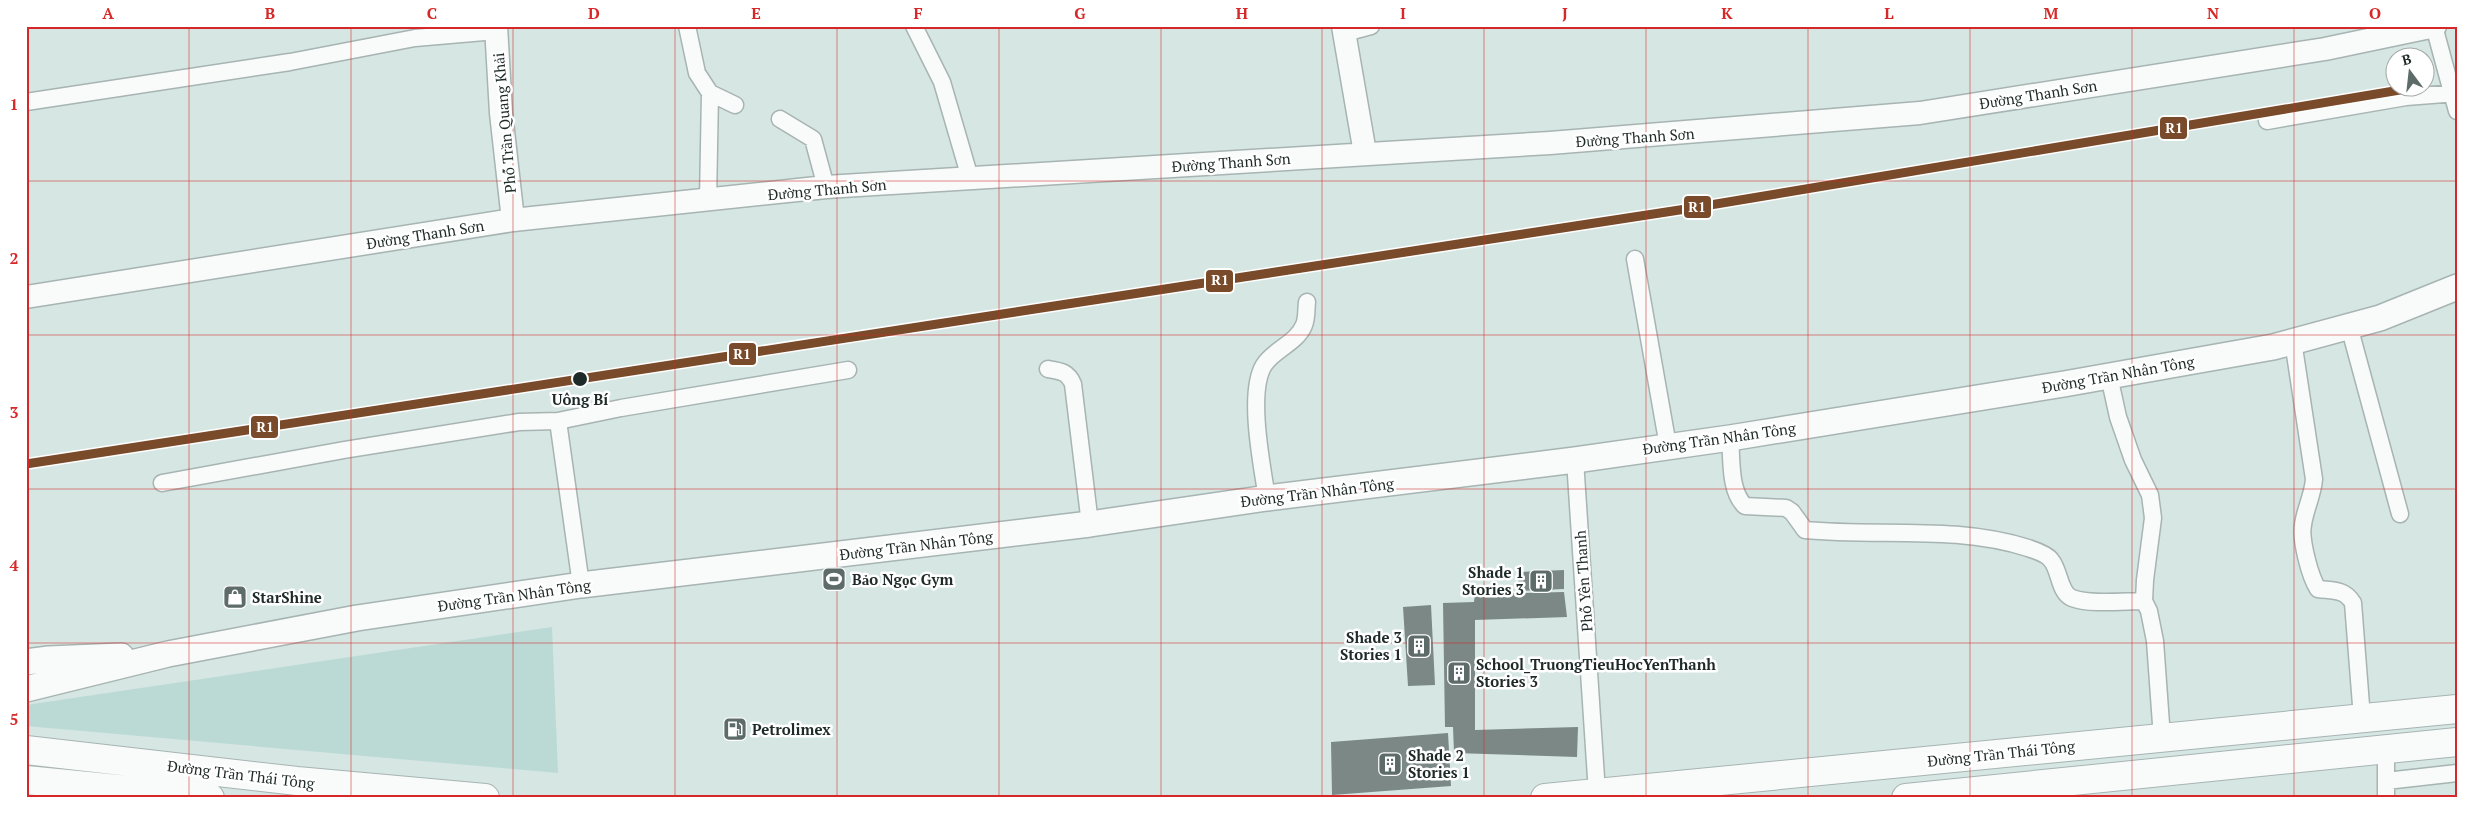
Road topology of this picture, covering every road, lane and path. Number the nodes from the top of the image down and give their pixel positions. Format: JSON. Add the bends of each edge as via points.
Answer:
{"nodes":[{"id":1,"x":687,"y":26,"type":"edge"},
{"id":2,"x":914,"y":26,"type":"edge"},
{"id":3,"x":1371,"y":26,"type":"edge"},
{"id":4,"x":2435,"y":26,"type":"edge"},
{"id":5,"x":496,"y":29,"type":"edge"},
{"id":6,"x":1344,"y":30,"type":"edge"},
{"id":7,"x":2349,"y":35,"type":"edge"},
{"id":8,"x":710,"y":93,"type":"junction"},
{"id":9,"x":2454,"y":94,"type":"edge"},
{"id":10,"x":26,"y":102,"type":"edge"},
{"id":11,"x":735,"y":105,"type":"dead end"},
{"id":12,"x":2457,"y":111,"type":"edge"},
{"id":13,"x":780,"y":118,"type":"dead end"},
{"id":14,"x":2267,"y":121,"type":"dead end"},
{"id":15,"x":1366,"y":153,"type":"junction"},
{"id":16,"x":970,"y":178,"type":"junction"},
{"id":17,"x":826,"y":187,"type":"junction"},
{"id":18,"x":708,"y":201,"type":"junction"},
{"id":19,"x":512,"y":220,"type":"junction"},
{"id":20,"x":1635,"y":259,"type":"dead end"},
{"id":21,"x":2457,"y":287,"type":"edge"},
{"id":22,"x":26,"y":296,"type":"edge"},
{"id":23,"x":1307,"y":302,"type":"dead end"},
{"id":24,"x":2349,"y":326,"type":"junction"},
{"id":25,"x":2293,"y":342,"type":"junction"},
{"id":26,"x":1048,"y":369,"type":"dead end"},
{"id":27,"x":848,"y":370,"type":"dead end"},
{"id":28,"x":2109,"y":376,"type":"junction"},
{"id":29,"x":558,"y":421,"type":"junction"},
{"id":30,"x":1730,"y":438,"type":"junction"},
{"id":31,"x":1668,"y":446,"type":"junction"},
{"id":32,"x":1575,"y":460,"type":"junction"},
{"id":33,"x":162,"y":483,"type":"dead end"},
{"id":34,"x":1267,"y":498,"type":"junction"},
{"id":35,"x":2400,"y":514,"type":"dead end"},
{"id":36,"x":1090,"y":524,"type":"junction"},
{"id":37,"x":581,"y":585,"type":"junction"},
{"id":38,"x":2144,"y":601,"type":"junction"},
{"id":39,"x":168,"y":654,"type":"junction"},
{"id":40,"x":26,"y":662,"type":"edge"},
{"id":41,"x":26,"y":689,"type":"edge"},
{"id":42,"x":2457,"y":709,"type":"edge"},
{"id":43,"x":2362,"y":718,"type":"junction"},
{"id":44,"x":2245,"y":730,"type":"junction"},
{"id":45,"x":2162,"y":738,"type":"junction"},
{"id":46,"x":2457,"y":742,"type":"edge"},
{"id":47,"x":2386,"y":749,"type":"junction"},
{"id":48,"x":26,"y":750,"type":"edge"},
{"id":49,"x":2250,"y":763,"type":"junction"},
{"id":50,"x":2457,"y":773,"type":"edge"},
{"id":51,"x":26,"y":780,"type":"edge"},
{"id":52,"x":2386,"y":781,"type":"junction"},
{"id":53,"x":75,"y":791,"type":"edge"},
{"id":54,"x":1597,"y":792,"type":"junction"},
{"id":55,"x":210,"y":798,"type":"edge"},
{"id":56,"x":485,"y":798,"type":"edge"},
{"id":57,"x":1546,"y":798,"type":"edge"},
{"id":58,"x":1906,"y":798,"type":"edge"},
{"id":59,"x":2386,"y":798,"type":"edge"}],
"edges":[{"from":1,"to":8,"type":"street","via":[[697,72]]},
{"from":2,"to":16,"type":"street","via":[[942,82]]},
{"from":3,"to":6,"type":"street"},
{"from":4,"to":7,"type":"street","name":"Đường Thanh Sơn"},
{"from":4,"to":9,"type":"street"},
{"from":5,"to":10,"type":"street","via":[[415,38],[290,62]]},
{"from":5,"to":19,"type":"street","name":"Phố Trần Quang Khải"},
{"from":6,"to":15,"type":"street"},
{"from":7,"to":15,"type":"street","name":"Đường Thanh Sơn","via":[[1920,113],[1550,143]]},
{"from":8,"to":11,"type":"street"},
{"from":8,"to":18,"type":"street"},
{"from":9,"to":12,"type":"street"},
{"from":9,"to":14,"type":"street","via":[[2406,97]]},
{"from":13,"to":17,"type":"street","via":[[813,139]]},
{"from":15,"to":16,"type":"street","name":"Đường Thanh Sơn"},
{"from":16,"to":17,"type":"street","name":"Đường Thanh Sơn"},
{"from":17,"to":18,"type":"street","name":"Đường Thanh Sơn"},
{"from":18,"to":19,"type":"street","name":"Đường Thanh Sơn"},
{"from":19,"to":22,"type":"street","name":"Đường Thanh Sơn"},
{"from":20,"to":31,"type":"street"},
{"from":21,"to":24,"type":"main road","name":"Đường Trần Nhân Tông","via":[[2380,318]]},
{"from":23,"to":34,"type":"street","via":[[1301,332],[1264,364],[1256,381],[1258,432]]},
{"from":24,"to":25,"type":"main road","name":"Đường Trần Nhân Tông"},
{"from":24,"to":35,"type":"street"},
{"from":25,"to":28,"type":"main road","name":"Đường Trần Nhân Tông"},
{"from":25,"to":43,"type":"street","via":[[2314,479],[2313,495],[2302,527],[2304,547],[2318,589],[2341,591],[2353,603]]},
{"from":26,"to":36,"type":"street","via":[[1070,376],[1073,384]]},
{"from":27,"to":29,"type":"street"},
{"from":28,"to":30,"type":"main road","name":"Đường Trần Nhân Tông"},
{"from":28,"to":38,"type":"street","via":[[2118,417],[2150,495],[2153,518]]},
{"from":29,"to":33,"type":"street","via":[[510,424],[335,451]]},
{"from":29,"to":37,"type":"street"},
{"from":30,"to":31,"type":"main road","name":"Đường Trần Nhân Tông"},
{"from":30,"to":38,"type":"street","via":[[1734,486],[1739,500],[1745,506],[1786,508],[1805,530],[1945,533],[1990,539],[2028,548],[2050,558],[2064,592],[2071,598]]},
{"from":31,"to":32,"type":"main road","name":"Đường Trần Nhân Tông"},
{"from":32,"to":34,"type":"main road","name":"Đường Trần Nhân Tông"},
{"from":32,"to":54,"type":"street","name":"Phố Yên Thanh"},
{"from":34,"to":36,"type":"main road","name":"Đường Trần Nhân Tông"},
{"from":36,"to":37,"type":"main road","name":"Đường Trần Nhân Tông"},
{"from":37,"to":39,"type":"main road","name":"Đường Trần Nhân Tông","via":[[357,618]]},
{"from":38,"to":45,"type":"street","via":[[2155,641]]},
{"from":39,"to":40,"type":"main road","name":"Đường Trần Nhân Tông"},
{"from":39,"to":41,"type":"main road","name":"Đường Trần Nhân Tông"},
{"from":42,"to":43,"type":"highway","name":"Đường Trần Thái Tông"},
{"from":43,"to":44,"type":"highway","name":"Đường Trần Thái Tông"},
{"from":44,"to":45,"type":"highway","name":"Đường Trần Thái Tông"},
{"from":44,"to":49,"type":"highway"},
{"from":45,"to":54,"type":"highway","name":"Đường Trần Thái Tông"},
{"from":46,"to":47,"type":"highway"},
{"from":47,"to":49,"type":"highway"},
{"from":47,"to":52,"type":"street"},
{"from":48,"to":56,"type":"highway","name":"Đường Trần Thái Tông","via":[[297,781]]},
{"from":49,"to":58,"type":"highway"},
{"from":50,"to":52,"type":"street"},
{"from":51,"to":53,"type":"highway","name":"Đường Trần Thái Tông"},
{"from":52,"to":59,"type":"street"},
{"from":53,"to":55,"type":"highway","name":"Đường Trần Thái Tông"},
{"from":54,"to":57,"type":"highway","name":"Đường Trần Thái Tông"}]}
